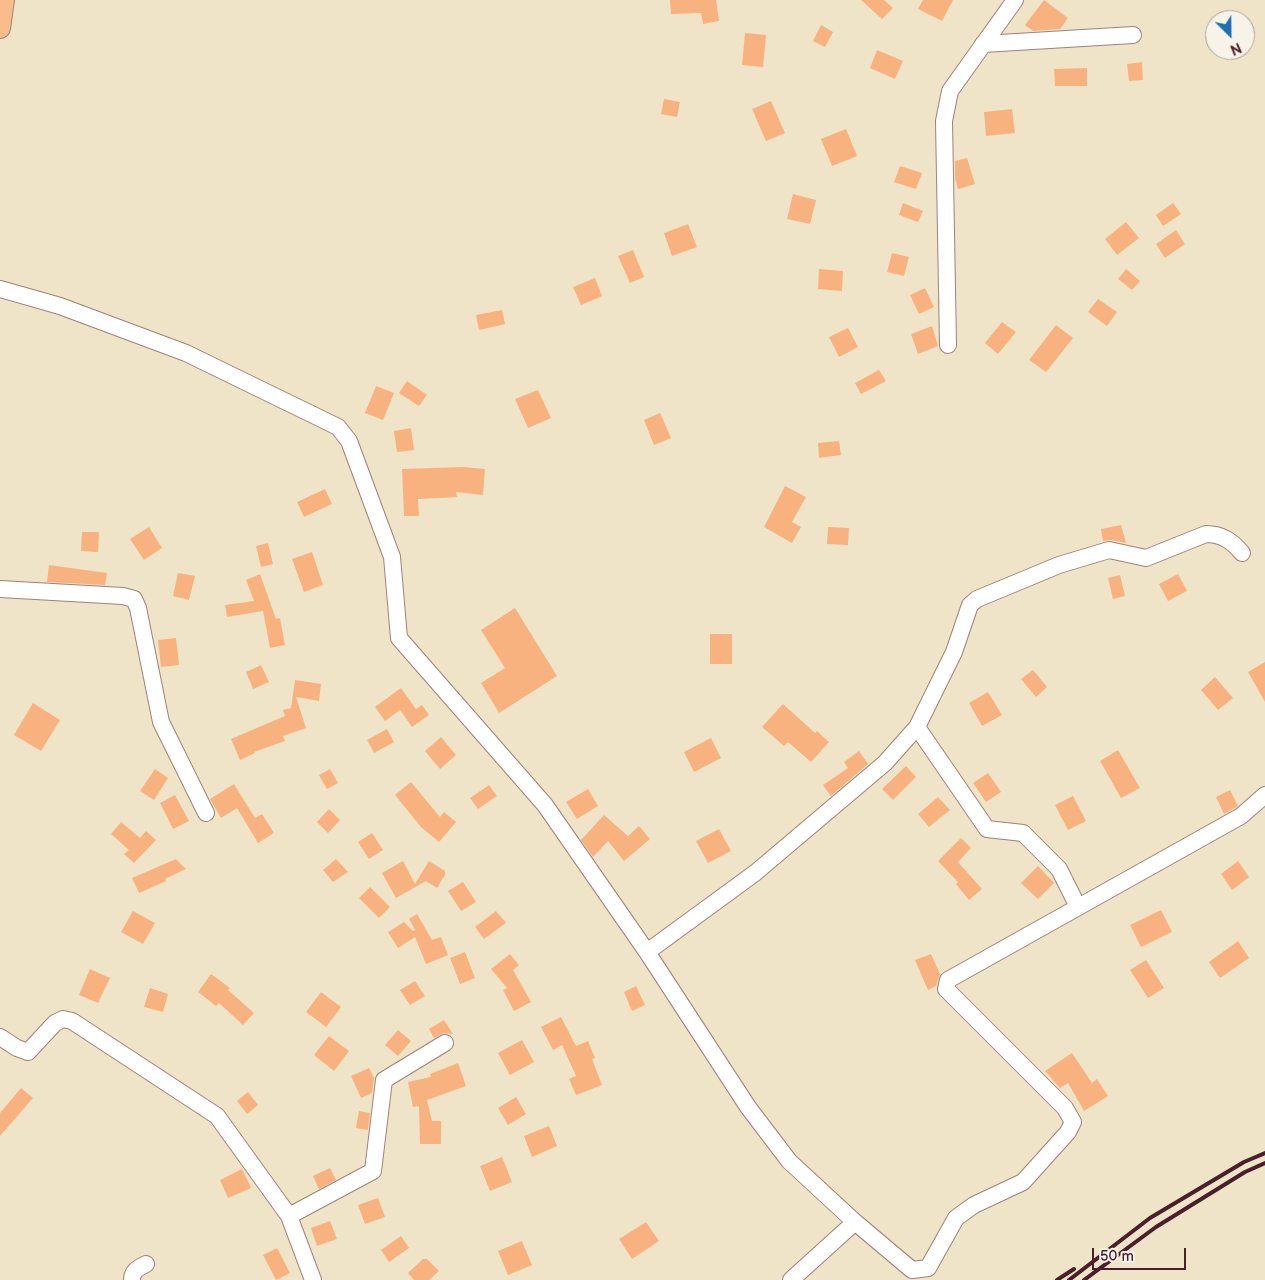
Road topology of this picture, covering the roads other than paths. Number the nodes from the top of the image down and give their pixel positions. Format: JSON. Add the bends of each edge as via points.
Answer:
{"nodes":[{"id":1,"x":4,"y":0,"type":"edge"},
{"id":2,"x":1015,"y":0,"type":"edge"},
{"id":3,"x":0,"y":28,"type":"edge"},
{"id":4,"x":1133,"y":35,"type":"dead end"},
{"id":5,"x":983,"y":44,"type":"junction"},
{"id":6,"x":0,"y":289,"type":"edge"},
{"id":7,"x":948,"y":345,"type":"dead end"},
{"id":8,"x":1242,"y":553,"type":"dead end"},
{"id":9,"x":0,"y":589,"type":"edge"},
{"id":10,"x":917,"y":726,"type":"junction"},
{"id":11,"x":1265,"y":795,"type":"edge"},
{"id":12,"x":206,"y":813,"type":"dead end"},
{"id":13,"x":1078,"y":907,"type":"junction"},
{"id":14,"x":647,"y":952,"type":"junction"},
{"id":15,"x":0,"y":1037,"type":"edge"},
{"id":16,"x":445,"y":1043,"type":"dead end"},
{"id":17,"x":288,"y":1216,"type":"junction"},
{"id":18,"x":855,"y":1222,"type":"junction"},
{"id":19,"x":146,"y":1264,"type":"dead end"},
{"id":20,"x":132,"y":1280,"type":"edge"},
{"id":21,"x":313,"y":1280,"type":"edge"},
{"id":22,"x":791,"y":1280,"type":"edge"}],
"edges":[{"from":1,"to":3,"type":"main road"},
{"from":2,"to":5,"type":"street"},
{"from":4,"to":5,"type":"street"},
{"from":5,"to":7,"type":"street","via":[[950,91],[944,121]]},
{"from":6,"to":14,"type":"street","via":[[60,306],[186,353],[338,427],[349,441],[392,556],[399,638],[545,805]]},
{"from":8,"to":10,"type":"street","via":[[1234,543],[1216,534],[1206,534],[1146,558],[1109,550],[1058,565],[977,599],[970,605],[954,652]]},
{"from":9,"to":12,"type":"street","via":[[134,599],[161,722]]},
{"from":10,"to":13,"type":"street","via":[[986,830],[1023,833],[1059,869]]},
{"from":10,"to":14,"type":"street","via":[[885,763],[755,873]]},
{"from":11,"to":13,"type":"street","via":[[1241,816]]},
{"from":13,"to":18,"type":"street","via":[[948,980],[946,989],[1065,1108],[1073,1122],[1068,1132],[1022,1182],[974,1205],[956,1218],[928,1268],[912,1270]]},
{"from":14,"to":18,"type":"street","via":[[748,1107],[788,1161]]},
{"from":15,"to":17,"type":"street","via":[[28,1052],[55,1023],[63,1019],[72,1021],[217,1116]]},
{"from":16,"to":17,"type":"street","via":[[384,1080],[373,1171]]},
{"from":17,"to":21,"type":"street"},
{"from":18,"to":22,"type":"street"},
{"from":19,"to":20,"type":"street","via":[[136,1269]]}]}
